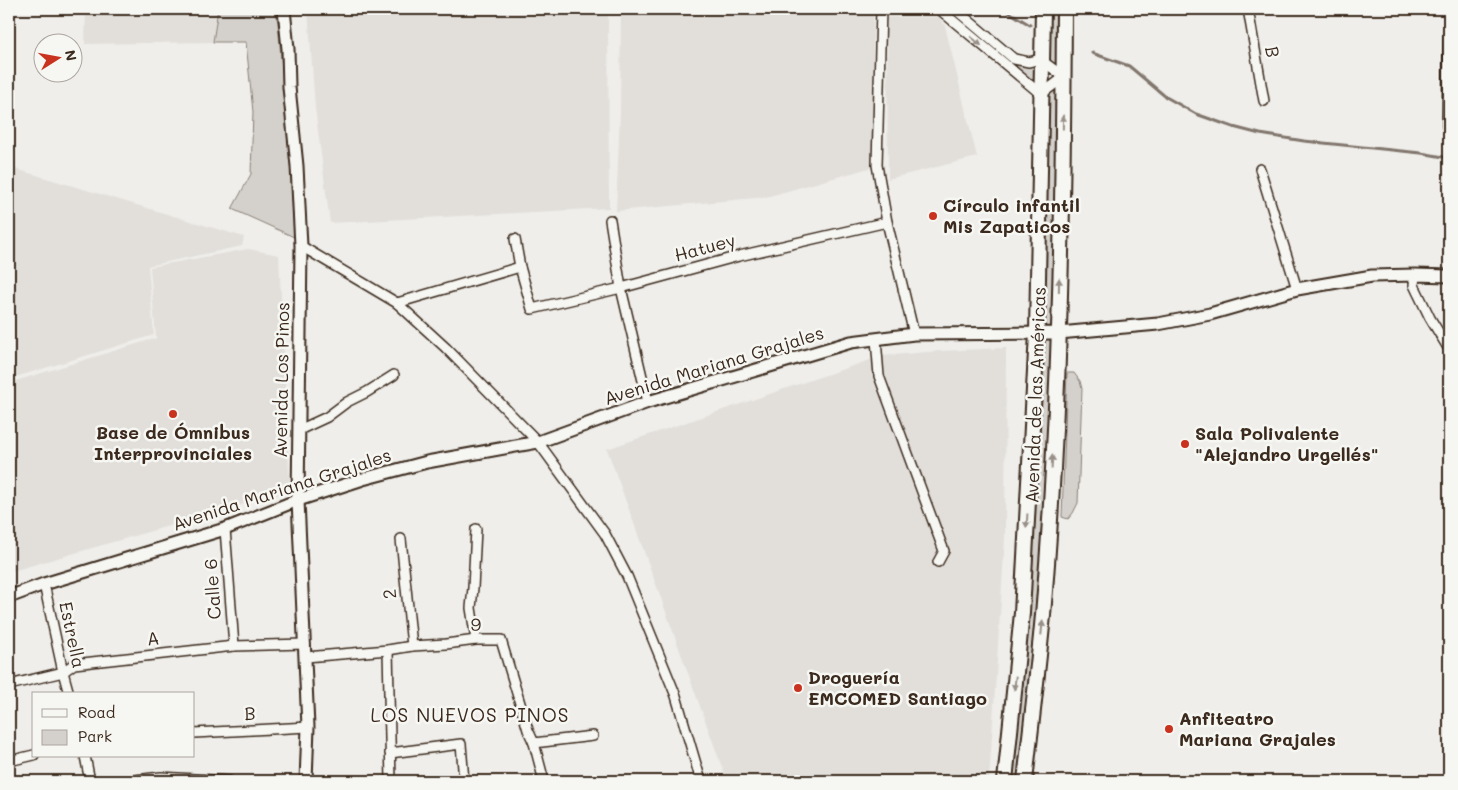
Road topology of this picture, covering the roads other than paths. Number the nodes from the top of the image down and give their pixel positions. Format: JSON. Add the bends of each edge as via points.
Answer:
{"nodes":[{"id":1,"x":284,"y":9,"type":"edge"},
{"id":2,"x":880,"y":9,"type":"edge"},
{"id":3,"x":939,"y":9,"type":"edge"},
{"id":4,"x":955,"y":9,"type":"edge"},
{"id":5,"x":1044,"y":9,"type":"edge"},
{"id":6,"x":1064,"y":9,"type":"edge"},
{"id":7,"x":1248,"y":9,"type":"edge"},
{"id":8,"x":1449,"y":28,"type":"edge"},
{"id":9,"x":1042,"y":60,"type":"junction"},
{"id":10,"x":1449,"y":66,"type":"edge"},
{"id":11,"x":1064,"y":78,"type":"junction"},
{"id":12,"x":1042,"y":92,"type":"junction"},
{"id":13,"x":1264,"y":101,"type":"dead end"},
{"id":14,"x":1447,"y":126,"type":"dead end"},
{"id":15,"x":1260,"y":169,"type":"dead end"},
{"id":16,"x":610,"y":220,"type":"dead end"},
{"id":17,"x":887,"y":222,"type":"junction"},
{"id":18,"x":515,"y":239,"type":"dead end"},
{"id":19,"x":301,"y":246,"type":"junction"},
{"id":20,"x":520,"y":268,"type":"junction"},
{"id":21,"x":1415,"y":274,"type":"junction"},
{"id":22,"x":1449,"y":276,"type":"edge"},
{"id":23,"x":621,"y":288,"type":"junction"},
{"id":24,"x":1297,"y":289,"type":"junction"},
{"id":25,"x":397,"y":303,"type":"junction"},
{"id":26,"x":1037,"y":332,"type":"junction"},
{"id":27,"x":1059,"y":333,"type":"junction"},
{"id":28,"x":914,"y":334,"type":"junction"},
{"id":29,"x":876,"y":339,"type":"junction"},
{"id":30,"x":1447,"y":346,"type":"dead end"},
{"id":31,"x":394,"y":375,"type":"dead end"},
{"id":32,"x":648,"y":402,"type":"junction"},
{"id":33,"x":299,"y":430,"type":"junction"},
{"id":34,"x":538,"y":442,"type":"junction"},
{"id":35,"x":298,"y":500,"type":"junction"},
{"id":36,"x":225,"y":529,"type":"junction"},
{"id":37,"x":476,"y":529,"type":"dead end"},
{"id":38,"x":401,"y":539,"type":"dead end"},
{"id":39,"x":938,"y":562,"type":"dead end"},
{"id":40,"x":44,"y":584,"type":"junction"},
{"id":41,"x":9,"y":597,"type":"edge"},
{"id":42,"x":476,"y":640,"type":"junction"},
{"id":43,"x":305,"y":644,"type":"junction"},
{"id":44,"x":234,"y":646,"type":"junction"},
{"id":45,"x":412,"y":646,"type":"junction"},
{"id":46,"x":388,"y":650,"type":"junction"},
{"id":47,"x":306,"y":657,"type":"junction"},
{"id":48,"x":63,"y":672,"type":"junction"},
{"id":49,"x":9,"y":685,"type":"edge"},
{"id":50,"x":68,"y":692,"type":"edge"},
{"id":51,"x":308,"y":727,"type":"junction"},
{"id":52,"x":195,"y":733,"type":"edge"},
{"id":53,"x":593,"y":736,"type":"dead end"},
{"id":54,"x":534,"y":743,"type":"junction"},
{"id":55,"x":390,"y":753,"type":"junction"},
{"id":56,"x":32,"y":755,"type":"edge"},
{"id":57,"x":85,"y":758,"type":"edge"},
{"id":58,"x":9,"y":761,"type":"edge"},
{"id":59,"x":90,"y":781,"type":"edge"},
{"id":60,"x":127,"y":781,"type":"edge"},
{"id":61,"x":210,"y":781,"type":"edge"},
{"id":62,"x":229,"y":781,"type":"edge"},
{"id":63,"x":306,"y":781,"type":"edge"},
{"id":64,"x":391,"y":781,"type":"edge"},
{"id":65,"x":464,"y":781,"type":"edge"},
{"id":66,"x":544,"y":781,"type":"edge"},
{"id":67,"x":701,"y":781,"type":"edge"},
{"id":68,"x":1005,"y":781,"type":"edge"},
{"id":69,"x":1025,"y":781,"type":"edge"}],
"edges":[{"from":1,"to":19,"type":"street","name":"Avenida Los Pinos"},
{"from":2,"to":17,"type":"street","via":[[877,166]]},
{"from":3,"to":12,"type":"street","one_way":true},
{"from":4,"to":9,"type":"street","via":[[1014,59]]},
{"from":5,"to":9,"type":"main road","name":"Avenida de las Américas"},
{"from":6,"to":11,"type":"main road","name":"Avenida de las Américas"},
{"from":7,"to":13,"type":"street","name":"B"},
{"from":8,"to":10,"type":"street"},
{"from":9,"to":11,"type":"street"},
{"from":9,"to":12,"type":"main road","name":"Avenida de las Américas"},
{"from":10,"to":14,"type":"street"},
{"from":11,"to":12,"type":"street"},
{"from":27,"to":11,"type":"main road","name":"Avenida de las Américas","one_way":true},
{"from":12,"to":26,"type":"main road","name":"Avenida de las Américas"},
{"from":15,"to":24,"type":"street"},
{"from":16,"to":23,"type":"street"},
{"from":17,"to":23,"type":"street","name":"Hatuey","via":[[739,256]]},
{"from":17,"to":28,"type":"street"},
{"from":18,"to":20,"type":"street"},
{"from":19,"to":25,"type":"street"},
{"from":19,"to":33,"type":"street","name":"Avenida Los Pinos"},
{"from":20,"to":23,"type":"street","name":"Hatuey","via":[[532,309]]},
{"from":20,"to":25,"type":"street"},
{"from":21,"to":22,"type":"street","name":"Avenida Mariana Grajales"},
{"from":21,"to":24,"type":"street","name":"Avenida Mariana Grajales","via":[[1372,276]]},
{"from":21,"to":30,"type":"street","via":[[1414,285]]},
{"from":23,"to":32,"type":"street"},
{"from":24,"to":27,"type":"street","name":"Avenida Mariana Grajales","via":[[1210,314],[1158,324]]},
{"from":25,"to":34,"type":"street"},
{"from":26,"to":27,"type":"street","name":"Avenida Mariana Grajales"},
{"from":26,"to":28,"type":"street","name":"Avenida Mariana Grajales"},
{"from":26,"to":68,"type":"main road","name":"Avenida de las Américas","one_way":true,"via":[[1022,613]]},
{"from":69,"to":27,"type":"main road","name":"Avenida de las Américas","one_way":true,"via":[[1043,616]]},
{"from":28,"to":29,"type":"street","name":"Avenida Mariana Grajales"},
{"from":29,"to":32,"type":"street","name":"Avenida Mariana Grajales","via":[[851,342]]},
{"from":29,"to":39,"type":"street","via":[[879,376],[944,551]]},
{"from":31,"to":33,"type":"street","via":[[327,417]]},
{"from":32,"to":34,"type":"street","name":"Avenida Mariana Grajales"},
{"from":33,"to":35,"type":"street","name":"Avenida Los Pinos"},
{"from":34,"to":35,"type":"street","name":"Avenida Mariana Grajales","via":[[427,462]]},
{"from":34,"to":67,"type":"street","via":[[605,534],[627,576],[676,696]]},
{"from":35,"to":36,"type":"street","name":"Avenida Mariana Grajales"},
{"from":35,"to":43,"type":"street","name":"Avenida Los Pinos"},
{"from":36,"to":40,"type":"street","name":"Avenida Mariana Grajales"},
{"from":36,"to":44,"type":"street","name":"Calle 6"},
{"from":37,"to":42,"type":"street","via":[[471,608]]},
{"from":38,"to":45,"type":"street","name":"2"},
{"from":40,"to":41,"type":"street","name":"Avenida Mariana Grajales"},
{"from":40,"to":48,"type":"street","name":"Estrella"},
{"from":42,"to":45,"type":"street","name":"9"},
{"from":42,"to":54,"type":"street","name":"9","via":[[500,640]]},
{"from":43,"to":44,"type":"street","name":"A"},
{"from":43,"to":47,"type":"street","name":"Avenida Los Pinos"},
{"from":44,"to":48,"type":"street","name":"A","via":[[74,664]]},
{"from":45,"to":46,"type":"street","name":"9"},
{"from":46,"to":47,"type":"street","name":"9"},
{"from":46,"to":55,"type":"street"},
{"from":47,"to":51,"type":"street","name":"Avenida Los Pinos"},
{"from":48,"to":49,"type":"street","name":"A"},
{"from":48,"to":50,"type":"street","name":"Estrella"},
{"from":51,"to":52,"type":"street","name":"B"},
{"from":51,"to":63,"type":"street","name":"Avenida Los Pinos"},
{"from":53,"to":54,"type":"street"},
{"from":54,"to":66,"type":"street","name":"9"},
{"from":55,"to":64,"type":"street"},
{"from":55,"to":65,"type":"street","via":[[461,744]]},
{"from":56,"to":58,"type":"street"},
{"from":57,"to":59,"type":"street"},
{"from":60,"to":61,"type":"street","via":[[161,777]]},
{"from":61,"to":62,"type":"street"}]}
